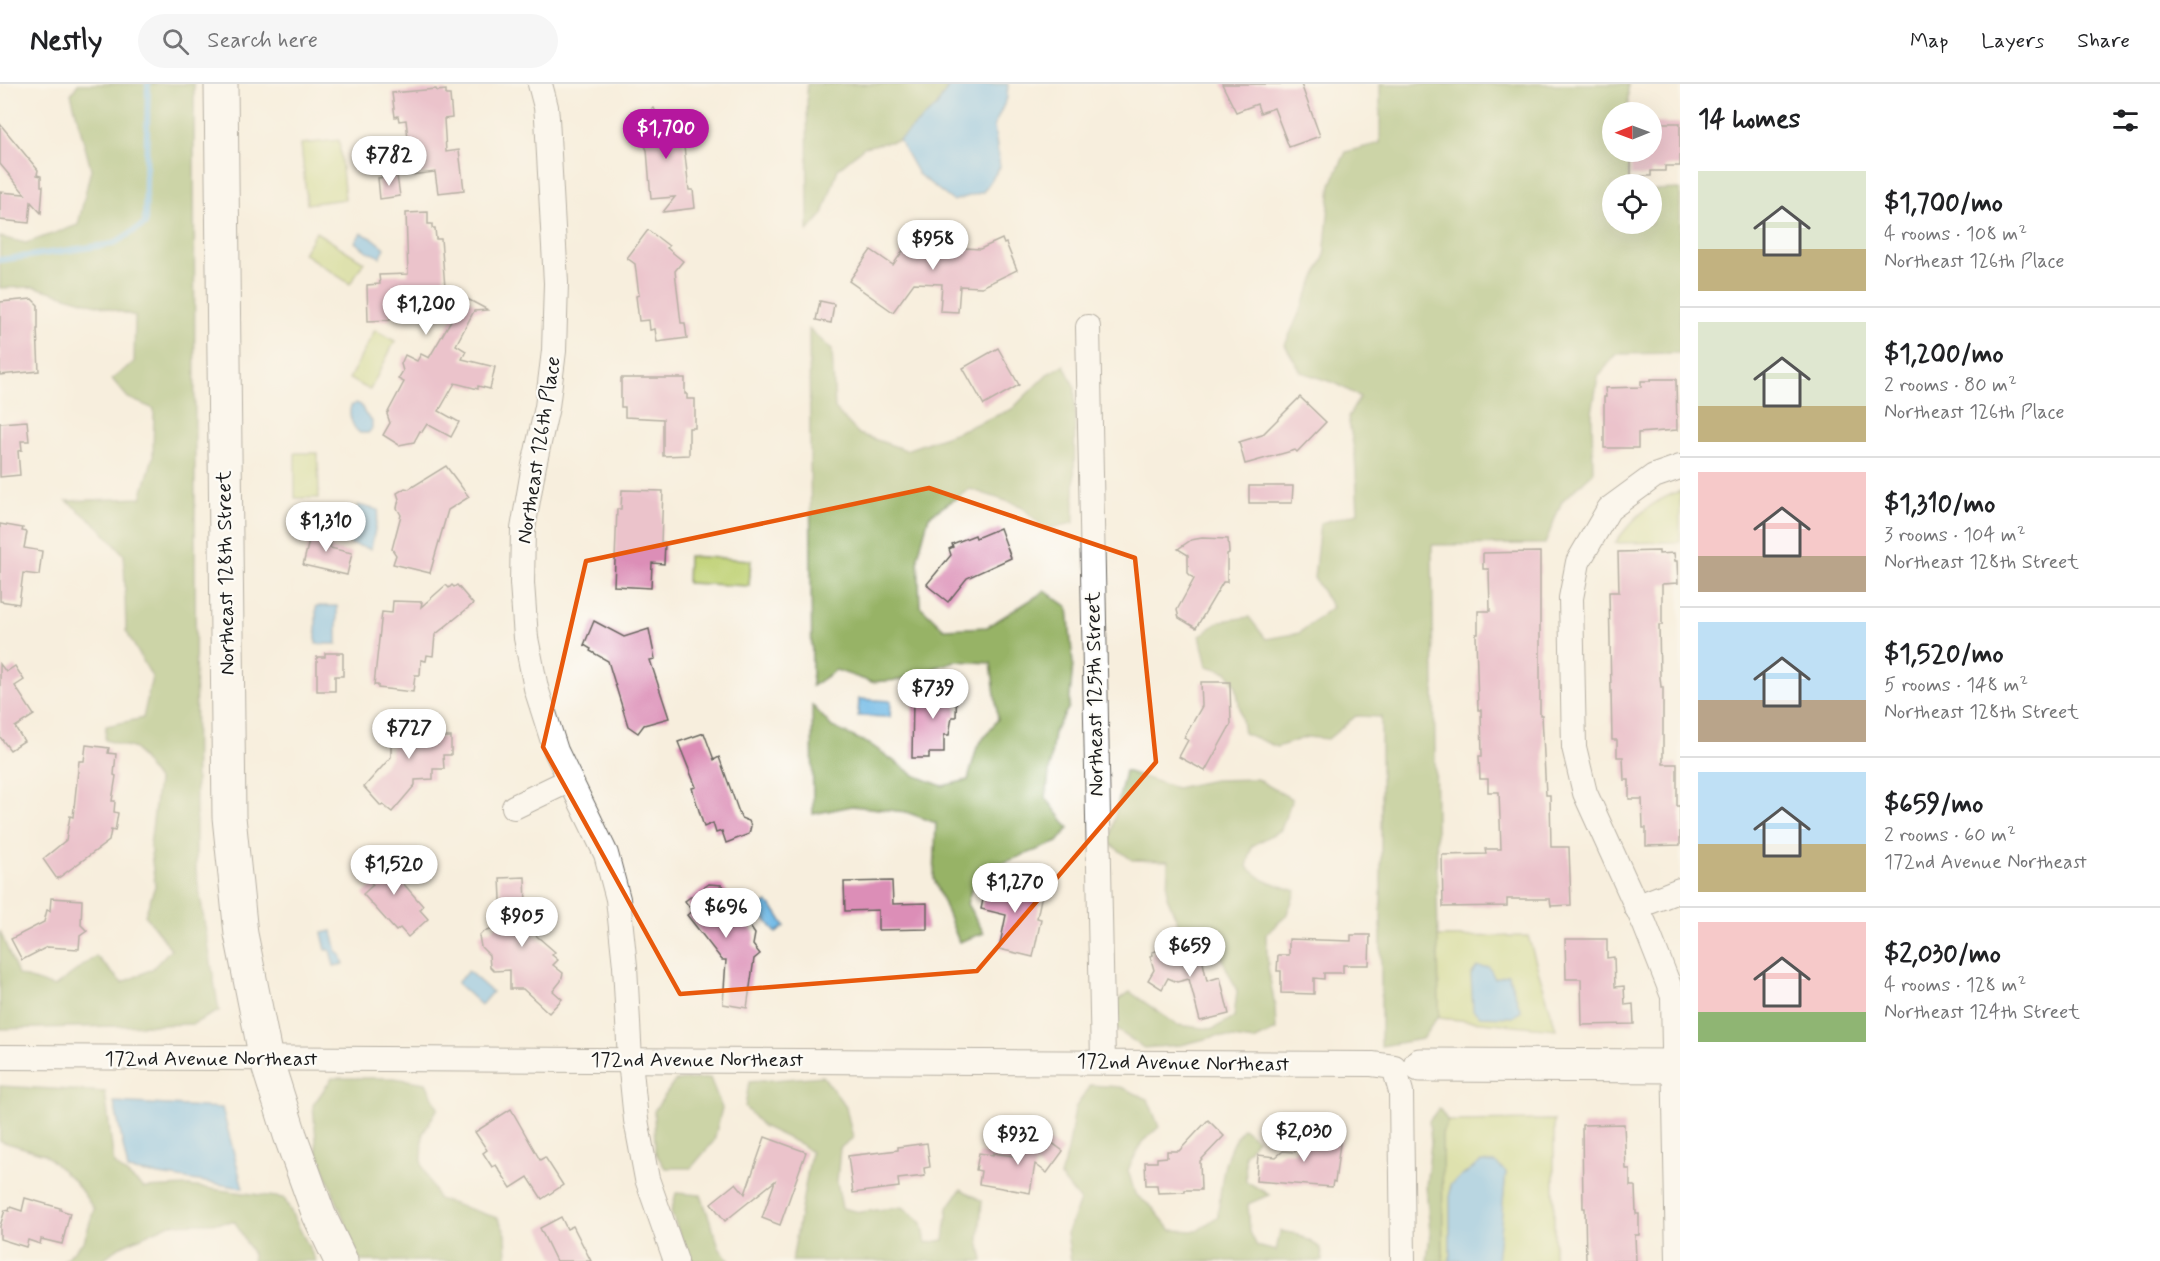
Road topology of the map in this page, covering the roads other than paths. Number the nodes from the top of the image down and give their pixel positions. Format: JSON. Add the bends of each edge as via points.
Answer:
{"nodes":[{"id":1,"x":221,"y":84,"type":"edge"},
{"id":2,"x":540,"y":84,"type":"edge"},
{"id":3,"x":1088,"y":327,"type":"dead end"},
{"id":4,"x":1680,"y":467,"type":"edge"},
{"id":5,"x":570,"y":780,"type":"junction"},
{"id":6,"x":514,"y":807,"type":"dead end"},
{"id":7,"x":1680,"y":890,"type":"edge"},
{"id":8,"x":1636,"y":907,"type":"junction"},
{"id":9,"x":0,"y":1057,"type":"edge"},
{"id":10,"x":266,"y":1059,"type":"junction"},
{"id":11,"x":630,"y":1060,"type":"junction"},
{"id":12,"x":1103,"y":1062,"type":"junction"},
{"id":13,"x":1407,"y":1066,"type":"junction"},
{"id":14,"x":1677,"y":1066,"type":"edge"},
{"id":15,"x":1679,"y":1209,"type":"edge"},
{"id":16,"x":341,"y":1261,"type":"edge"},
{"id":17,"x":675,"y":1261,"type":"edge"},
{"id":18,"x":1403,"y":1261,"type":"edge"},
{"id":19,"x":1678,"y":1261,"type":"edge"}],
"edges":[{"from":1,"to":10,"type":"street","name":"Northeast 128th Street","via":[[229,817],[241,934]]},
{"from":2,"to":5,"type":"street","name":"Northeast 126th Place","via":[[546,107],[551,177],[556,283],[554,351],[523,529],[522,583],[526,638],[536,688],[556,751]]},
{"from":3,"to":12,"type":"street","name":"Northeast 125th Street"},
{"from":4,"to":8,"type":"street","via":[[1654,476],[1609,509],[1578,562],[1571,598],[1574,747],[1585,792]]},
{"from":5,"to":6,"type":"street"},
{"from":5,"to":11,"type":"street","name":"Northeast 126th Place","via":[[606,854],[618,899]]},
{"from":7,"to":8,"type":"street"},
{"from":8,"to":14,"type":"street","via":[[1673,996]]},
{"from":9,"to":10,"type":"street","name":"172nd Avenue Northeast"},
{"from":10,"to":11,"type":"street","name":"172nd Avenue Northeast"},
{"from":10,"to":16,"type":"street","name":"Northeast 128th Street","via":[[315,1205]]},
{"from":11,"to":12,"type":"street","name":"172nd Avenue Northeast"},
{"from":11,"to":17,"type":"street","name":"Northeast 126th Place","via":[[647,1179]]},
{"from":12,"to":13,"type":"street","name":"172nd Avenue Northeast"},
{"from":13,"to":14,"type":"street","name":"172nd Avenue Northeast"},
{"from":13,"to":18,"type":"street","via":[[1401,1092]]},
{"from":14,"to":15,"type":"street"},
{"from":15,"to":19,"type":"street"}]}
